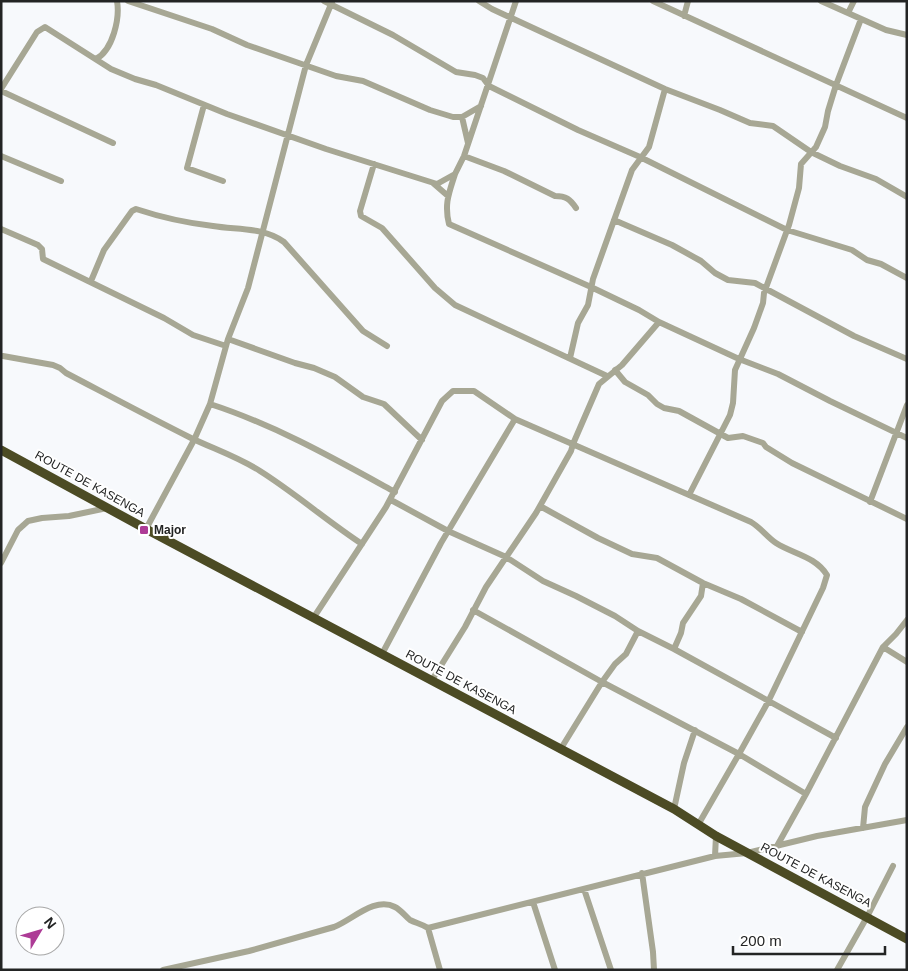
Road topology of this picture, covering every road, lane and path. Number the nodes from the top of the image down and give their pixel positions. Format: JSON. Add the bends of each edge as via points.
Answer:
{"nodes":[{"id":1,"x":116,"y":1,"type":"edge"},
{"id":2,"x":128,"y":1,"type":"edge"},
{"id":3,"x":324,"y":1,"type":"edge"},
{"id":4,"x":479,"y":1,"type":"edge"},
{"id":5,"x":516,"y":1,"type":"edge"},
{"id":6,"x":653,"y":1,"type":"edge"},
{"id":7,"x":688,"y":1,"type":"edge"},
{"id":8,"x":821,"y":1,"type":"edge"},
{"id":9,"x":854,"y":1,"type":"edge"},
{"id":10,"x":332,"y":3,"type":"edge"},
{"id":11,"x":848,"y":13,"type":"junction"},
{"id":12,"x":684,"y":16,"type":"junction"},
{"id":13,"x":511,"y":17,"type":"junction"},
{"id":14,"x":861,"y":19,"type":"junction"},
{"id":15,"x":907,"y":35,"type":"edge"},
{"id":16,"x":96,"y":58,"type":"junction"},
{"id":17,"x":306,"y":65,"type":"junction"},
{"id":18,"x":836,"y":85,"type":"junction"},
{"id":19,"x":489,"y":86,"type":"junction"},
{"id":20,"x":665,"y":89,"type":"junction"},
{"id":21,"x":1,"y":90,"type":"edge"},
{"id":22,"x":204,"y":105,"type":"junction"},
{"id":23,"x":481,"y":106,"type":"junction"},
{"id":24,"x":462,"y":117,"type":"junction"},
{"id":25,"x":907,"y":118,"type":"edge"},
{"id":26,"x":287,"y":135,"type":"junction"},
{"id":27,"x":113,"y":143,"type":"dead end"},
{"id":28,"x":468,"y":145,"type":"junction"},
{"id":29,"x":811,"y":152,"type":"junction"},
{"id":30,"x":1,"y":156,"type":"edge"},
{"id":31,"x":464,"y":156,"type":"junction"},
{"id":32,"x":640,"y":157,"type":"junction"},
{"id":33,"x":374,"y":164,"type":"junction"},
{"id":34,"x":455,"y":174,"type":"junction"},
{"id":35,"x":62,"y":181,"type":"dead end"},
{"id":36,"x":223,"y":181,"type":"dead end"},
{"id":37,"x":432,"y":182,"type":"junction"},
{"id":38,"x":448,"y":196,"type":"junction"},
{"id":39,"x":907,"y":197,"type":"edge"},
{"id":40,"x":576,"y":208,"type":"dead end"},
{"id":41,"x":614,"y":220,"type":"junction"},
{"id":42,"x":1,"y":229,"type":"edge"},
{"id":43,"x":787,"y":230,"type":"junction"},
{"id":44,"x":262,"y":231,"type":"junction"},
{"id":45,"x":907,"y":278,"type":"edge"},
{"id":46,"x":91,"y":281,"type":"junction"},
{"id":47,"x":591,"y":287,"type":"junction"},
{"id":48,"x":766,"y":289,"type":"junction"},
{"id":49,"x":660,"y":322,"type":"junction"},
{"id":50,"x":227,"y":342,"type":"junction"},
{"id":51,"x":387,"y":346,"type":"dead end"},
{"id":52,"x":3,"y":356,"type":"dead end"},
{"id":53,"x":570,"y":358,"type":"junction"},
{"id":54,"x":739,"y":359,"type":"junction"},
{"id":55,"x":907,"y":359,"type":"edge"},
{"id":56,"x":616,"y":370,"type":"junction"},
{"id":57,"x":608,"y":376,"type":"junction"},
{"id":58,"x":210,"y":404,"type":"junction"},
{"id":59,"x":907,"y":405,"type":"edge"},
{"id":60,"x":515,"y":419,"type":"junction"},
{"id":61,"x":897,"y":434,"type":"junction"},
{"id":62,"x":720,"y":436,"type":"junction"},
{"id":63,"x":907,"y":438,"type":"edge"},
{"id":64,"x":194,"y":440,"type":"junction"},
{"id":65,"x":422,"y":440,"type":"junction"},
{"id":66,"x":573,"y":444,"type":"junction"},
{"id":67,"x":1,"y":450,"type":"edge"},
{"id":68,"x":395,"y":492,"type":"junction"},
{"id":69,"x":689,"y":495,"type":"junction"},
{"id":70,"x":391,"y":500,"type":"junction"},
{"id":71,"x":870,"y":502,"type":"junction"},
{"id":72,"x":540,"y":506,"type":"junction"},
{"id":73,"x":108,"y":508,"type":"junction"},
{"id":74,"x":907,"y":519,"type":"edge"},
{"id":75,"x":146,"y":529,"type":"junction"},
{"id":76,"x":448,"y":531,"type":"junction"},
{"id":77,"x":362,"y":544,"type":"junction"},
{"id":78,"x":506,"y":557,"type":"junction"},
{"id":79,"x":1,"y":563,"type":"edge"},
{"id":80,"x":703,"y":583,"type":"junction"},
{"id":81,"x":473,"y":610,"type":"junction"},
{"id":82,"x":314,"y":617,"type":"junction"},
{"id":83,"x":907,"y":620,"type":"edge"},
{"id":84,"x":638,"y":631,"type":"junction"},
{"id":85,"x":802,"y":632,"type":"junction"},
{"id":86,"x":883,"y":647,"type":"junction"},
{"id":87,"x":674,"y":649,"type":"junction"},
{"id":88,"x":382,"y":654,"type":"junction"},
{"id":89,"x":907,"y":662,"type":"edge"},
{"id":90,"x":432,"y":680,"type":"junction"},
{"id":91,"x":602,"y":682,"type":"junction"},
{"id":92,"x":768,"y":702,"type":"junction"},
{"id":93,"x":907,"y":727,"type":"edge"},
{"id":94,"x":695,"y":730,"type":"junction"},
{"id":95,"x":836,"y":738,"type":"junction"},
{"id":96,"x":560,"y":750,"type":"junction"},
{"id":97,"x":740,"y":754,"type":"junction"},
{"id":98,"x":806,"y":794,"type":"junction"},
{"id":99,"x":674,"y":809,"type":"junction"},
{"id":100,"x":907,"y":820,"type":"edge"},
{"id":101,"x":698,"y":825,"type":"junction"},
{"id":102,"x":862,"y":828,"type":"junction"},
{"id":103,"x":716,"y":836,"type":"junction"},
{"id":104,"x":777,"y":846,"type":"junction"},
{"id":105,"x":747,"y":853,"type":"junction"},
{"id":106,"x":715,"y":856,"type":"junction"},
{"id":107,"x":893,"y":866,"type":"dead end"},
{"id":108,"x":642,"y":873,"type":"junction"},
{"id":109,"x":584,"y":889,"type":"junction"},
{"id":110,"x":533,"y":902,"type":"junction"},
{"id":111,"x":867,"y":917,"type":"junction"},
{"id":112,"x":428,"y":928,"type":"junction"},
{"id":113,"x":907,"y":938,"type":"edge"},
{"id":114,"x":163,"y":970,"type":"edge"},
{"id":115,"x":440,"y":970,"type":"edge"},
{"id":116,"x":555,"y":970,"type":"edge"},
{"id":117,"x":611,"y":970,"type":"edge"},
{"id":118,"x":654,"y":970,"type":"edge"},
{"id":119,"x":837,"y":970,"type":"edge"}],
"edges":[{"from":1,"to":16,"type":"street","via":[[117,20],[109,45],[104,54]]},
{"from":2,"to":17,"type":"street"},
{"from":3,"to":10,"type":"street"},
{"from":4,"to":13,"type":"street"},
{"from":5,"to":13,"type":"street"},
{"from":6,"to":12,"type":"street"},
{"from":7,"to":12,"type":"street"},
{"from":8,"to":11,"type":"street"},
{"from":9,"to":11,"type":"street"},
{"from":10,"to":17,"type":"street"},
{"from":10,"to":19,"type":"street","via":[[456,72],[483,78]]},
{"from":11,"to":14,"type":"street"},
{"from":12,"to":18,"type":"street"},
{"from":13,"to":19,"type":"street"},
{"from":13,"to":20,"type":"street"},
{"from":14,"to":15,"type":"street"},
{"from":14,"to":18,"type":"street"},
{"from":16,"to":21,"type":"street","via":[[48,28],[41,28]]},
{"from":16,"to":22,"type":"street","via":[[111,69]]},
{"from":17,"to":24,"type":"street","via":[[363,81],[430,110]]},
{"from":17,"to":26,"type":"street"},
{"from":18,"to":25,"type":"street"},
{"from":18,"to":29,"type":"street","via":[[825,127]]},
{"from":19,"to":23,"type":"street"},
{"from":19,"to":32,"type":"street"},
{"from":20,"to":29,"type":"street","via":[[750,123],[773,126]]},
{"from":20,"to":32,"type":"street","via":[[649,146]]},
{"from":21,"to":27,"type":"street"},
{"from":22,"to":26,"type":"street"},
{"from":22,"to":36,"type":"street","via":[[187,168]]},
{"from":23,"to":24,"type":"street"},
{"from":23,"to":28,"type":"street"},
{"from":24,"to":28,"type":"street"},
{"from":26,"to":33,"type":"street"},
{"from":26,"to":44,"type":"street"},
{"from":28,"to":31,"type":"street"},
{"from":29,"to":39,"type":"street","via":[[876,178]]},
{"from":29,"to":43,"type":"street","via":[[801,164],[799,188]]},
{"from":30,"to":35,"type":"street"},
{"from":31,"to":34,"type":"street"},
{"from":31,"to":40,"type":"street","via":[[556,196],[564,196]]},
{"from":32,"to":41,"type":"street"},
{"from":32,"to":43,"type":"street"},
{"from":33,"to":37,"type":"street"},
{"from":33,"to":53,"type":"street","via":[[361,216],[382,228],[435,288],[455,305]]},
{"from":34,"to":37,"type":"street","via":[[438,184]]},
{"from":34,"to":38,"type":"street"},
{"from":37,"to":38,"type":"street"},
{"from":38,"to":47,"type":"street","via":[[449,224]]},
{"from":41,"to":47,"type":"street"},
{"from":41,"to":48,"type":"street","via":[[672,245],[728,280],[755,283]]},
{"from":42,"to":46,"type":"street","via":[[38,245],[43,259]]},
{"from":43,"to":45,"type":"street","via":[[852,250]]},
{"from":43,"to":48,"type":"street"},
{"from":44,"to":46,"type":"street","via":[[211,226],[136,209],[104,250]]},
{"from":44,"to":50,"type":"street","via":[[248,288]]},
{"from":44,"to":51,"type":"street","via":[[284,242],[363,331]]},
{"from":46,"to":50,"type":"street","via":[[192,335]]},
{"from":47,"to":49,"type":"street"},
{"from":47,"to":53,"type":"street"},
{"from":48,"to":54,"type":"street","via":[[754,328]]},
{"from":48,"to":55,"type":"street","via":[[854,336]]},
{"from":49,"to":54,"type":"street"},
{"from":49,"to":56,"type":"street"},
{"from":50,"to":58,"type":"street"},
{"from":50,"to":65,"type":"street","via":[[335,377],[363,397],[384,404]]},
{"from":52,"to":64,"type":"street","via":[[58,367]]},
{"from":53,"to":57,"type":"street"},
{"from":54,"to":61,"type":"street","via":[[778,374]]},
{"from":54,"to":62,"type":"street","via":[[734,375],[733,403]]},
{"from":56,"to":57,"type":"street"},
{"from":56,"to":62,"type":"street","via":[[625,382],[657,404],[679,411]]},
{"from":57,"to":66,"type":"street","via":[[597,388]]},
{"from":58,"to":64,"type":"street"},
{"from":58,"to":68,"type":"street","via":[[269,426]]},
{"from":59,"to":61,"type":"street"},
{"from":60,"to":65,"type":"street","via":[[474,391],[453,391],[442,401]]},
{"from":60,"to":66,"type":"street"},
{"from":60,"to":76,"type":"street"},
{"from":61,"to":63,"type":"street"},
{"from":61,"to":71,"type":"street"},
{"from":62,"to":69,"type":"street"},
{"from":62,"to":71,"type":"street","via":[[743,436],[763,443],[792,463]]},
{"from":64,"to":75,"type":"street"},
{"from":64,"to":77,"type":"street","via":[[228,453],[260,471]]},
{"from":65,"to":68,"type":"street"},
{"from":66,"to":69,"type":"street"},
{"from":66,"to":72,"type":"street"},
{"from":67,"to":73,"type":"highway","name":"ROUTE DE KASENGA"},
{"from":68,"to":70,"type":"street"},
{"from":69,"to":85,"type":"street","via":[[752,522],[778,544],[822,567],[827,575],[824,588]]},
{"from":70,"to":76,"type":"street"},
{"from":70,"to":77,"type":"street"},
{"from":71,"to":74,"type":"street"},
{"from":72,"to":78,"type":"street"},
{"from":72,"to":80,"type":"street","via":[[598,538],[632,554],[657,558]]},
{"from":73,"to":75,"type":"highway","name":"ROUTE DE KASENGA"},
{"from":73,"to":79,"type":"street","via":[[28,521],[18,530]]},
{"from":75,"to":82,"type":"highway","name":"ROUTE DE KASENGA"},
{"from":76,"to":78,"type":"street"},
{"from":76,"to":88,"type":"street"},
{"from":77,"to":82,"type":"street"},
{"from":78,"to":81,"type":"street"},
{"from":78,"to":84,"type":"street","via":[[543,582],[576,596]]},
{"from":80,"to":85,"type":"street","via":[[741,599]]},
{"from":80,"to":87,"type":"street","via":[[701,596],[683,623]]},
{"from":81,"to":90,"type":"street"},
{"from":81,"to":91,"type":"street"},
{"from":82,"to":88,"type":"highway","name":"ROUTE DE KASENGA"},
{"from":83,"to":86,"type":"street"},
{"from":84,"to":87,"type":"street"},
{"from":84,"to":91,"type":"street","via":[[626,654]]},
{"from":85,"to":92,"type":"street"},
{"from":86,"to":89,"type":"street"},
{"from":86,"to":95,"type":"street"},
{"from":87,"to":92,"type":"street"},
{"from":88,"to":90,"type":"highway","name":"ROUTE DE KASENGA"},
{"from":90,"to":96,"type":"highway","name":"ROUTE DE KASENGA"},
{"from":91,"to":94,"type":"street"},
{"from":91,"to":96,"type":"street"},
{"from":92,"to":95,"type":"street"},
{"from":92,"to":97,"type":"street"},
{"from":93,"to":102,"type":"street","via":[[865,807]]},
{"from":94,"to":97,"type":"street"},
{"from":94,"to":99,"type":"street"},
{"from":95,"to":98,"type":"street"},
{"from":96,"to":99,"type":"highway","name":"ROUTE DE KASENGA"},
{"from":97,"to":98,"type":"street"},
{"from":97,"to":101,"type":"street"},
{"from":98,"to":104,"type":"street"},
{"from":99,"to":101,"type":"highway","name":"ROUTE DE KASENGA"},
{"from":100,"to":102,"type":"street"},
{"from":101,"to":103,"type":"highway","name":"ROUTE DE KASENGA"},
{"from":102,"to":104,"type":"street"},
{"from":103,"to":105,"type":"highway","name":"ROUTE DE KASENGA"},
{"from":103,"to":106,"type":"street"},
{"from":104,"to":105,"type":"street"},
{"from":105,"to":106,"type":"street"},
{"from":105,"to":111,"type":"highway","name":"ROUTE DE KASENGA"},
{"from":106,"to":108,"type":"street"},
{"from":107,"to":111,"type":"street"},
{"from":108,"to":109,"type":"street"},
{"from":108,"to":118,"type":"street"},
{"from":109,"to":110,"type":"street"},
{"from":109,"to":117,"type":"street"},
{"from":110,"to":112,"type":"street"},
{"from":110,"to":116,"type":"street"},
{"from":111,"to":113,"type":"highway","name":"ROUTE DE KASENGA"},
{"from":111,"to":119,"type":"street"},
{"from":112,"to":114,"type":"street","via":[[408,918],[396,907],[382,905],[334,927],[249,951]]},
{"from":112,"to":115,"type":"street"}]}
